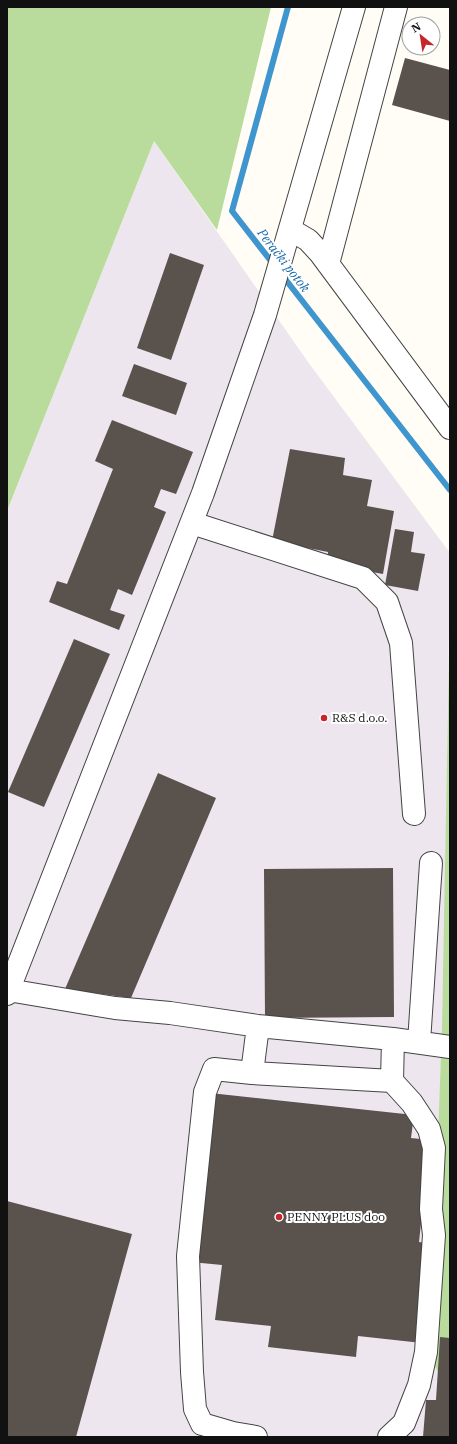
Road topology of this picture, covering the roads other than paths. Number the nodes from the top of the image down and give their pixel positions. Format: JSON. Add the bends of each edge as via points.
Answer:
{"nodes":[{"id":1,"x":354,"y":7,"type":"edge"},
{"id":2,"x":396,"y":7,"type":"edge"},
{"id":3,"x":288,"y":239,"type":"junction"},
{"id":4,"x":328,"y":264,"type":"junction"},
{"id":5,"x":446,"y":417,"type":"edge"},
{"id":6,"x":192,"y":523,"type":"junction"},
{"id":7,"x":414,"y":814,"type":"dead end"},
{"id":8,"x":431,"y":863,"type":"dead end"},
{"id":9,"x":8,"y":992,"type":"edge"},
{"id":10,"x":258,"y":1026,"type":"junction"},
{"id":11,"x":393,"y":1039,"type":"junction"},
{"id":12,"x":435,"y":1044,"type":"edge"},
{"id":13,"x":252,"y":1073,"type":"junction"},
{"id":14,"x":392,"y":1081,"type":"junction"},
{"id":15,"x":256,"y":1437,"type":"edge"},
{"id":16,"x":389,"y":1437,"type":"edge"}],
"edges":[{"from":1,"to":3,"type":"street"},
{"from":2,"to":4,"type":"street"},
{"from":3,"to":4,"type":"street","via":[[308,240]]},
{"from":3,"to":6,"type":"street","via":[[266,315]]},
{"from":4,"to":5,"type":"street"},
{"from":6,"to":7,"type":"street","via":[[363,578],[387,602],[401,643]]},
{"from":6,"to":9,"type":"street"},
{"from":8,"to":12,"type":"street"},
{"from":9,"to":10,"type":"street"},
{"from":10,"to":11,"type":"street"},
{"from":10,"to":13,"type":"street"},
{"from":11,"to":12,"type":"street"},
{"from":11,"to":14,"type":"street"},
{"from":13,"to":14,"type":"street"},
{"from":13,"to":15,"type":"street","via":[[214,1069],[205,1092],[188,1256],[195,1409],[202,1424]]},
{"from":14,"to":16,"type":"street","via":[[429,1129],[434,1148],[431,1209],[434,1235],[426,1352],[419,1385],[404,1423]]}]}
